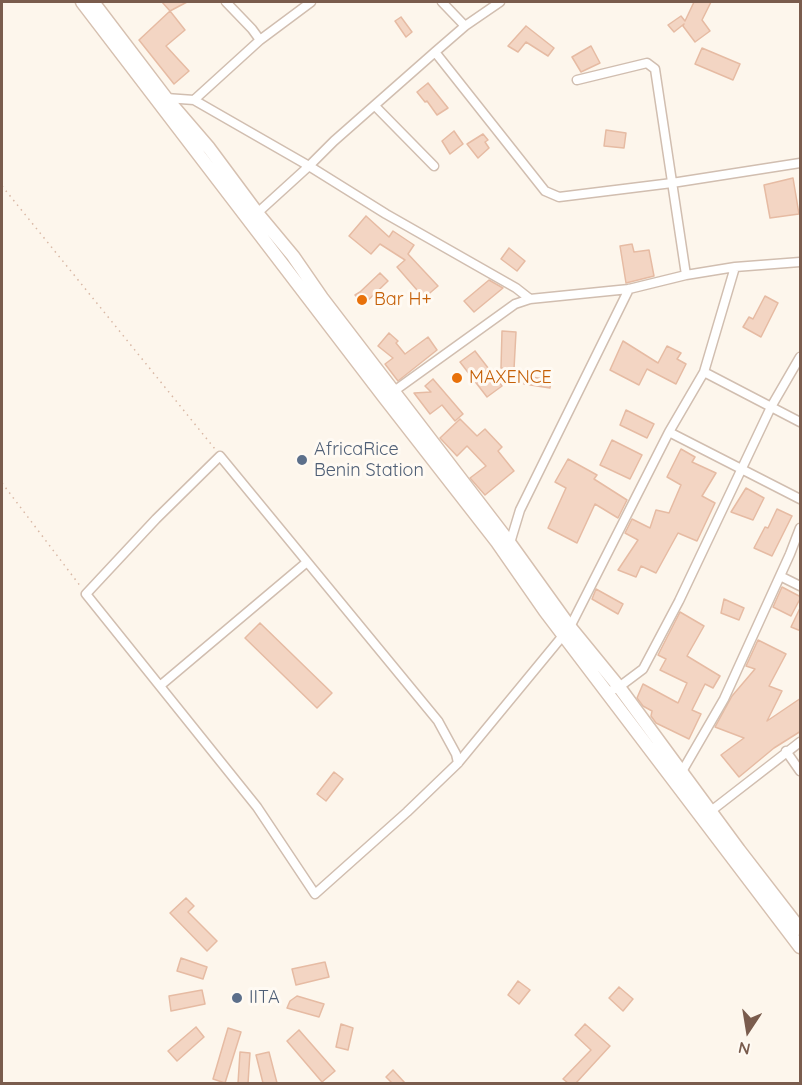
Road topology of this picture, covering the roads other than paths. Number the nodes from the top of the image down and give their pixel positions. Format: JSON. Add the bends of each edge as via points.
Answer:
{"nodes":[{"id":1,"x":82,"y":2,"type":"edge"},
{"id":2,"x":93,"y":2,"type":"edge"},
{"id":3,"x":226,"y":2,"type":"edge"},
{"id":4,"x":311,"y":2,"type":"edge"},
{"id":5,"x":442,"y":2,"type":"edge"},
{"id":6,"x":500,"y":2,"type":"edge"},
{"id":7,"x":465,"y":26,"type":"junction"},
{"id":8,"x":260,"y":40,"type":"junction"},
{"id":9,"x":435,"y":52,"type":"junction"},
{"id":10,"x":577,"y":80,"type":"dead end"},
{"id":11,"x":163,"y":100,"type":"junction"},
{"id":12,"x":194,"y":100,"type":"junction"},
{"id":13,"x":375,"y":106,"type":"junction"},
{"id":14,"x":801,"y":163,"type":"edge"},
{"id":15,"x":309,"y":166,"type":"junction"},
{"id":16,"x":434,"y":166,"type":"dead end"},
{"id":17,"x":672,"y":183,"type":"junction"},
{"id":18,"x":253,"y":217,"type":"junction"},
{"id":19,"x":801,"y":262,"type":"edge"},
{"id":20,"x":735,"y":267,"type":"junction"},
{"id":21,"x":686,"y":275,"type":"junction"},
{"id":22,"x":629,"y":289,"type":"junction"},
{"id":23,"x":530,"y":299,"type":"junction"},
{"id":24,"x":801,"y":357,"type":"edge"},
{"id":25,"x":704,"y":372,"type":"junction"},
{"id":26,"x":389,"y":394,"type":"junction"},
{"id":27,"x":771,"y":407,"type":"junction"},
{"id":28,"x":801,"y":422,"type":"edge"},
{"id":29,"x":669,"y":432,"type":"junction"},
{"id":30,"x":742,"y":468,"type":"junction"},
{"id":31,"x":801,"y":499,"type":"edge"},
{"id":32,"x":801,"y":528,"type":"edge"},
{"id":33,"x":506,"y":546,"type":"junction"},
{"id":34,"x":307,"y":562,"type":"junction"},
{"id":35,"x":780,"y":576,"type":"junction"},
{"id":36,"x":801,"y":586,"type":"edge"},
{"id":37,"x":567,"y":631,"type":"junction"},
{"id":38,"x":161,"y":685,"type":"junction"},
{"id":39,"x":613,"y":690,"type":"junction"},
{"id":40,"x":801,"y":742,"type":"edge"},
{"id":41,"x":786,"y":751,"type":"junction"},
{"id":42,"x":458,"y":763,"type":"junction"},
{"id":43,"x":801,"y":771,"type":"edge"},
{"id":44,"x":678,"y":776,"type":"junction"},
{"id":45,"x":711,"y":811,"type":"junction"},
{"id":46,"x":698,"y":814,"type":"junction"},
{"id":47,"x":801,"y":929,"type":"edge"},
{"id":48,"x":801,"y":947,"type":"edge"}],
"edges":[{"from":1,"to":11,"type":"main road"},
{"from":2,"to":11,"type":"main road"},
{"from":3,"to":8,"type":"street"},
{"from":4,"to":8,"type":"street"},
{"from":5,"to":7,"type":"street"},
{"from":6,"to":7,"type":"street"},
{"from":7,"to":9,"type":"street"},
{"from":8,"to":12,"type":"street"},
{"from":9,"to":13,"type":"street"},
{"from":9,"to":17,"type":"street","via":[[545,191],[559,197]]},
{"from":10,"to":17,"type":"street","via":[[647,63],[655,69]]},
{"from":11,"to":12,"type":"street"},
{"from":11,"to":18,"type":"main road","via":[[209,148]]},
{"from":12,"to":15,"type":"street"},
{"from":13,"to":15,"type":"street"},
{"from":13,"to":16,"type":"street"},
{"from":14,"to":17,"type":"street"},
{"from":15,"to":18,"type":"street"},
{"from":15,"to":23,"type":"street"},
{"from":17,"to":21,"type":"street"},
{"from":18,"to":26,"type":"main road","via":[[293,256]]},
{"from":19,"to":20,"type":"street"},
{"from":20,"to":21,"type":"street"},
{"from":20,"to":25,"type":"street"},
{"from":21,"to":22,"type":"street"},
{"from":22,"to":23,"type":"street"},
{"from":22,"to":33,"type":"street"},
{"from":23,"to":26,"type":"street","via":[[515,304]]},
{"from":24,"to":27,"type":"street"},
{"from":25,"to":27,"type":"street"},
{"from":25,"to":29,"type":"street"},
{"from":26,"to":33,"type":"main road"},
{"from":27,"to":28,"type":"street"},
{"from":27,"to":30,"type":"street"},
{"from":29,"to":30,"type":"street"},
{"from":29,"to":37,"type":"street"},
{"from":30,"to":31,"type":"street"},
{"from":30,"to":39,"type":"street","via":[[643,669]]},
{"from":32,"to":35,"type":"street"},
{"from":33,"to":37,"type":"main road"},
{"from":34,"to":38,"type":"street"},
{"from":34,"to":38,"type":"street","via":[[220,456],[86,594]]},
{"from":34,"to":42,"type":"street","via":[[438,722]]},
{"from":35,"to":36,"type":"street"},
{"from":35,"to":44,"type":"street","via":[[724,699]]},
{"from":37,"to":39,"type":"main road"},
{"from":37,"to":42,"type":"street"},
{"from":38,"to":42,"type":"street","via":[[257,807],[315,894]]},
{"from":39,"to":44,"type":"main road"},
{"from":40,"to":41,"type":"street"},
{"from":41,"to":43,"type":"street"},
{"from":41,"to":45,"type":"street"},
{"from":44,"to":45,"type":"main road"},
{"from":44,"to":46,"type":"main road"},
{"from":45,"to":46,"type":"street"},
{"from":45,"to":47,"type":"main road"},
{"from":46,"to":48,"type":"main road"}]}
